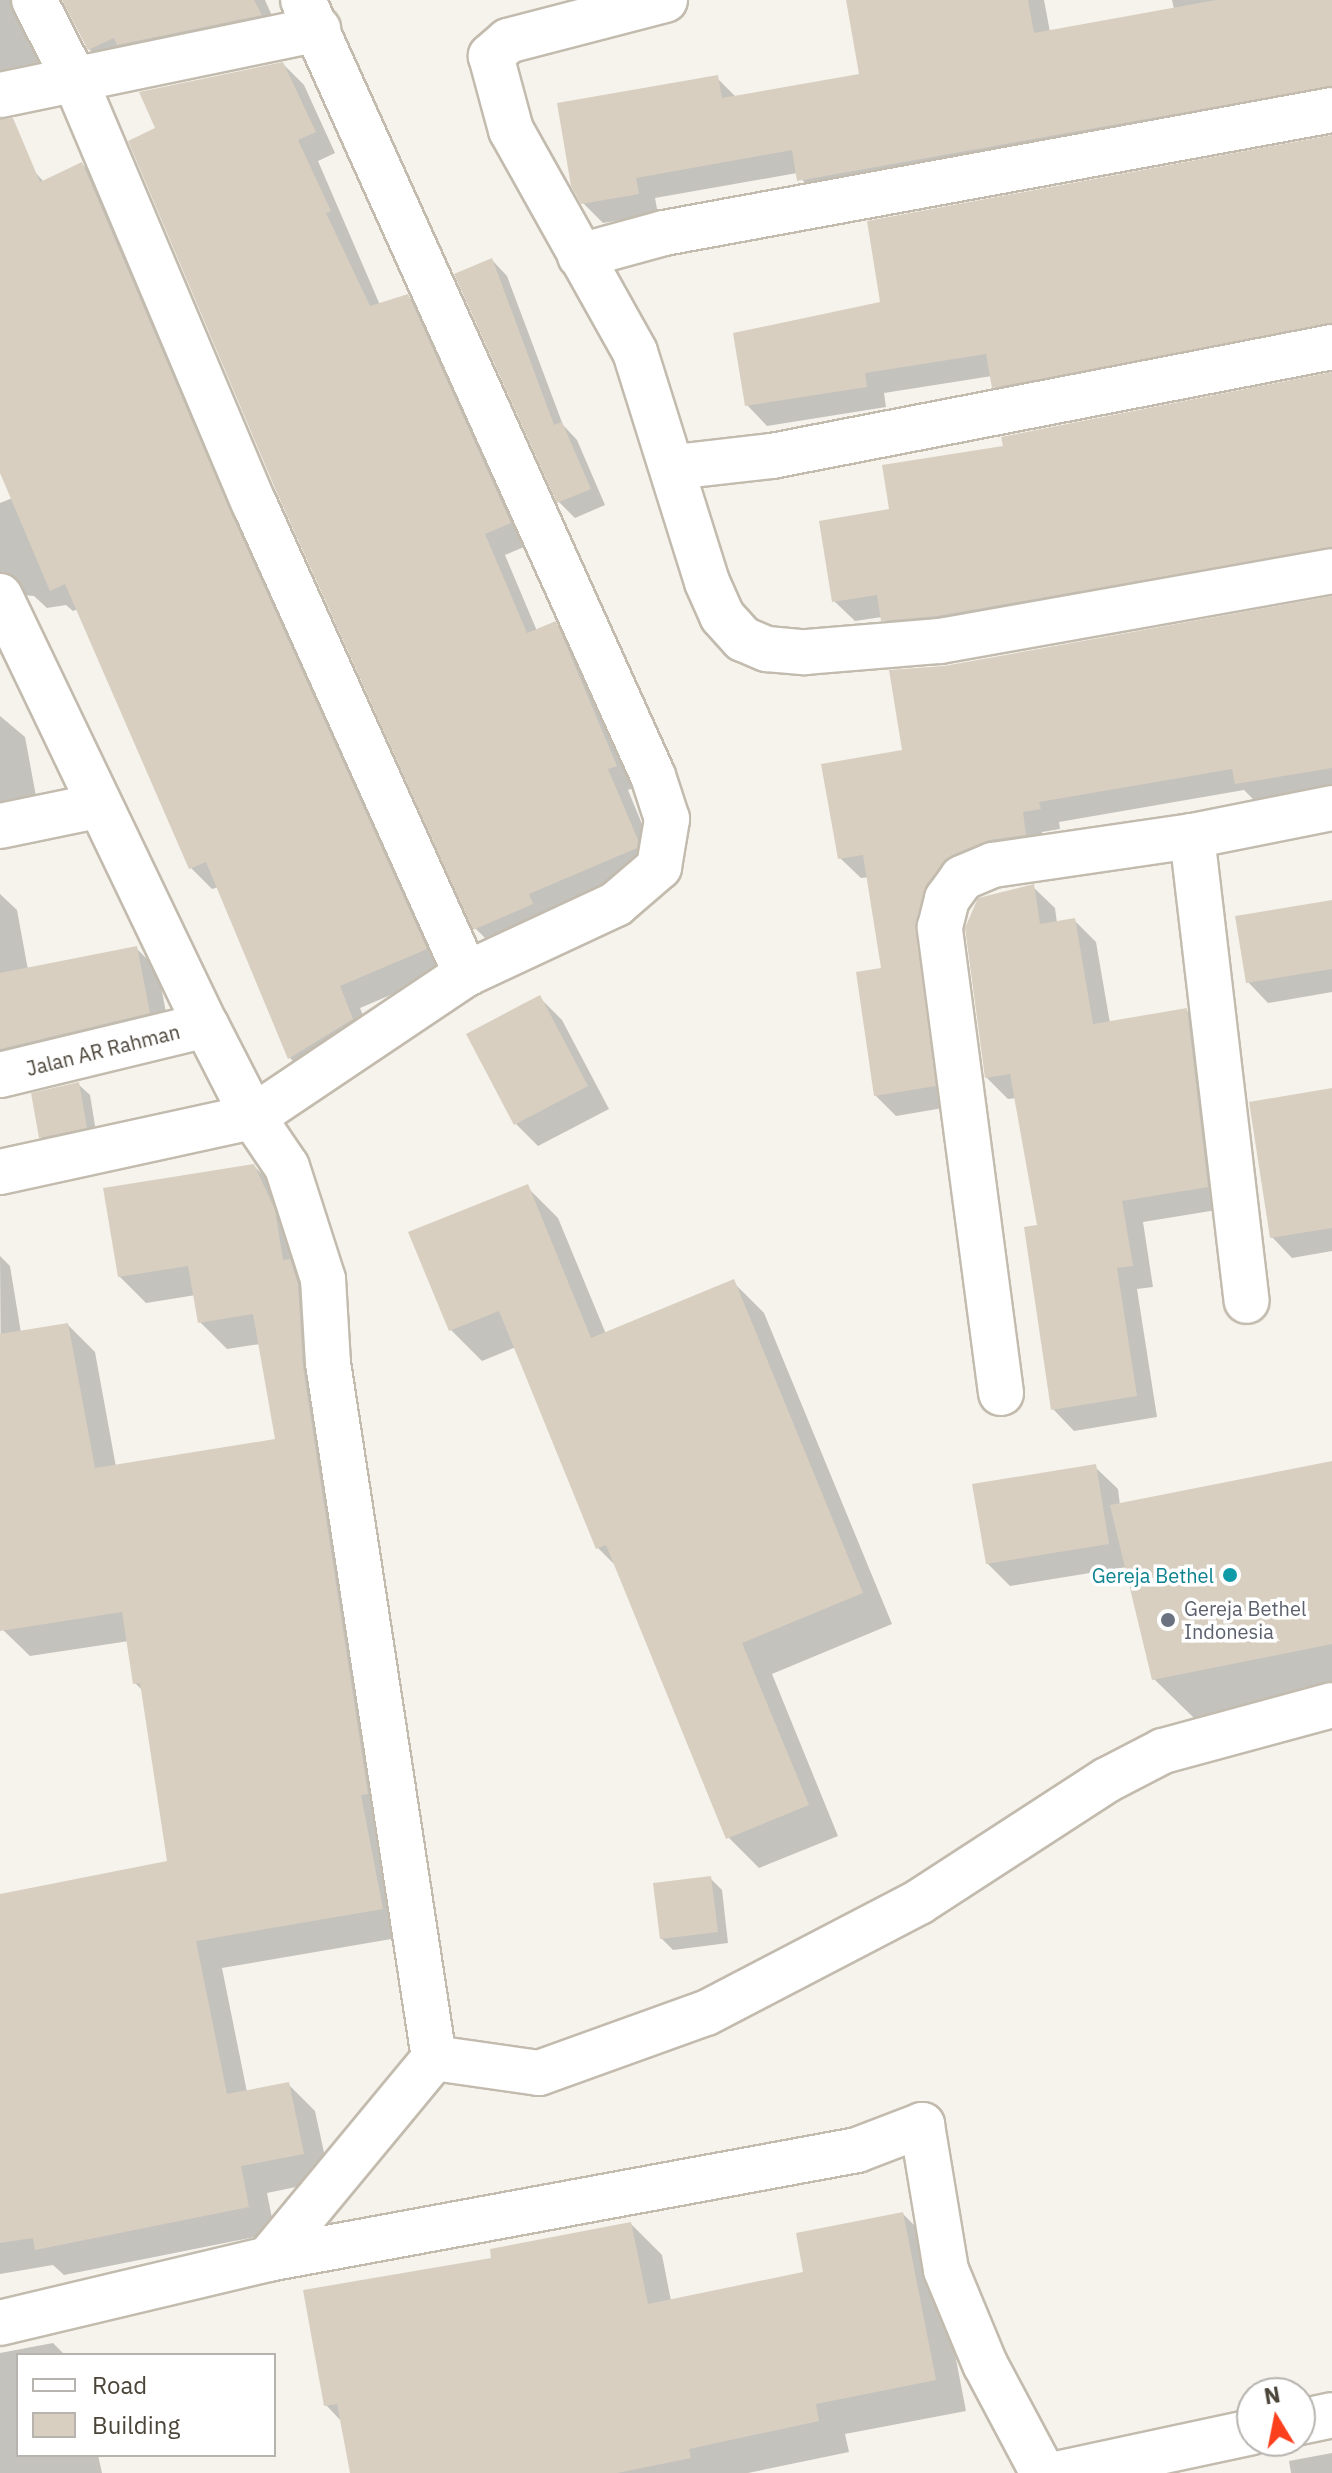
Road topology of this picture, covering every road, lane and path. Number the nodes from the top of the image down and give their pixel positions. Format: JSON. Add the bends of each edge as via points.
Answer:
{"nodes":[{"id":1,"x":34,"y":0,"type":"edge"},
{"id":2,"x":665,"y":0,"type":"edge"},
{"id":3,"x":310,"y":15,"type":"edge"},
{"id":4,"x":75,"y":80,"type":"junction"},
{"id":5,"x":0,"y":95,"type":"edge"},
{"id":6,"x":1332,"y":110,"type":"edge"},
{"id":7,"x":580,"y":256,"type":"junction"},
{"id":8,"x":1332,"y":347,"type":"edge"},
{"id":9,"x":675,"y":467,"type":"junction"},
{"id":10,"x":1332,"y":571,"type":"edge"},
{"id":11,"x":2,"y":606,"type":"edge"},
{"id":12,"x":97,"y":806,"type":"junction"},
{"id":13,"x":1332,"y":808,"type":"edge"},
{"id":14,"x":0,"y":826,"type":"edge"},
{"id":15,"x":1192,"y":836,"type":"junction"},
{"id":16,"x":466,"y":974,"type":"junction"},
{"id":17,"x":206,"y":1025,"type":"junction"},
{"id":18,"x":0,"y":1075,"type":"edge"},
{"id":19,"x":253,"y":1117,"type":"junction"},
{"id":20,"x":0,"y":1172,"type":"edge"},
{"id":21,"x":1247,"y":1301,"type":"dead end"},
{"id":22,"x":1001,"y":1393,"type":"dead end"},
{"id":23,"x":1332,"y":1705,"type":"edge"},
{"id":24,"x":434,"y":2058,"type":"junction"},
{"id":25,"x":268,"y":2259,"type":"junction"},
{"id":26,"x":0,"y":2323,"type":"edge"},
{"id":27,"x":1236,"y":2435,"type":"edge"},
{"id":28,"x":1043,"y":2473,"type":"edge"},
{"id":29,"x":1061,"y":2473,"type":"edge"}],
"edges":[{"from":1,"to":4,"type":"street"},
{"from":2,"to":7,"type":"street","via":[[508,41],[491,56],[511,130]]},
{"from":3,"to":4,"type":"street"},
{"from":3,"to":16,"type":"street","via":[[653,776],[667,819],[659,867],[644,884],[616,904]]},
{"from":4,"to":5,"type":"street"},
{"from":4,"to":16,"type":"street","via":[[254,503]]},
{"from":6,"to":7,"type":"street","via":[[664,233]]},
{"from":7,"to":9,"type":"street","via":[[635,352]]},
{"from":8,"to":9,"type":"street","via":[[772,456]]},
{"from":9,"to":10,"type":"street","via":[[722,616],[743,639],[767,649],[805,652],[940,641]]},
{"from":11,"to":12,"type":"street"},
{"from":12,"to":14,"type":"street"},
{"from":12,"to":17,"type":"street"},
{"from":13,"to":15,"type":"street"},
{"from":15,"to":21,"type":"street"},
{"from":15,"to":22,"type":"street","via":[[993,865],[962,878],[947,899],[940,927]]},
{"from":16,"to":19,"type":"street"},
{"from":17,"to":18,"type":"street","name":"Jalan AR Rahman"},
{"from":17,"to":19,"type":"street"},
{"from":19,"to":20,"type":"street"},
{"from":19,"to":24,"type":"street","via":[[287,1167],[323,1279],[328,1363]]},
{"from":23,"to":24,"type":"street","via":[[1163,1751],[1107,1780],[919,1902],[706,2013],[539,2073]]},
{"from":24,"to":25,"type":"street"},
{"from":25,"to":26,"type":"street"},
{"from":25,"to":28,"type":"street","via":[[857,2150],[922,2125],[946,2270],[985,2364]]},
{"from":27,"to":29,"type":"street"}]}
